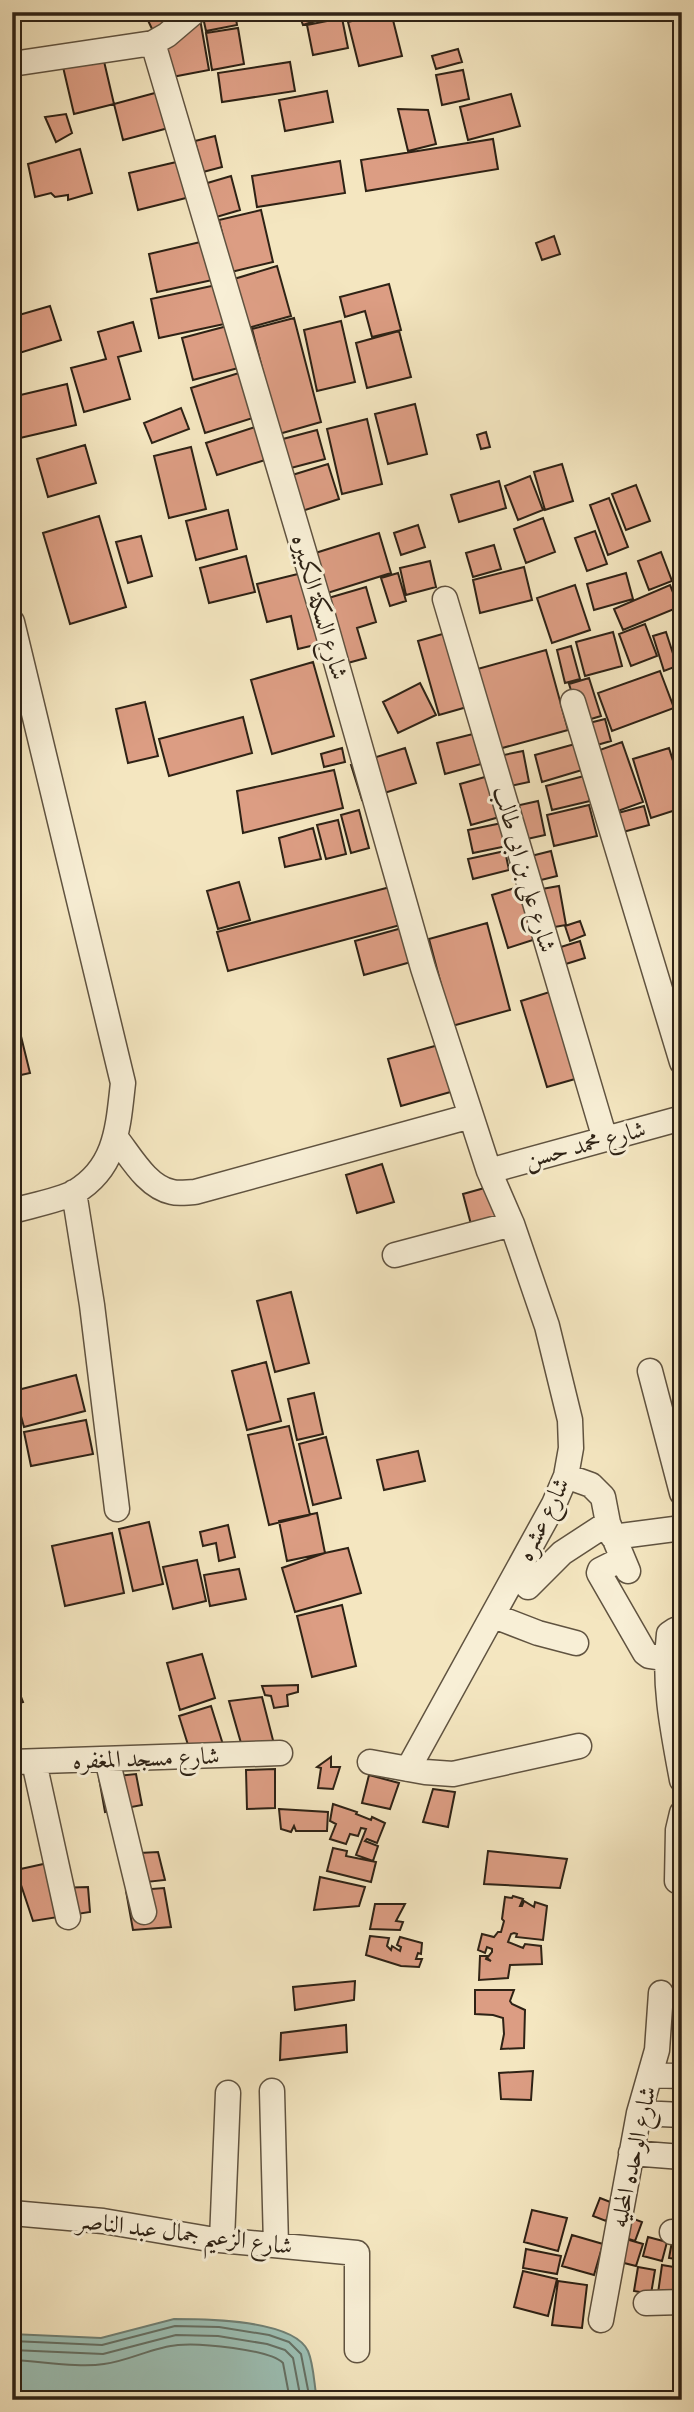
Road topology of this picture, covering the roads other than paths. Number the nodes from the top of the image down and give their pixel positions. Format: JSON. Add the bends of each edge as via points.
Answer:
{"nodes":[{"id":1,"x":194,"y":12,"type":"edge"},
{"id":2,"x":153,"y":43,"type":"junction"},
{"id":3,"x":12,"y":64,"type":"edge"},
{"id":4,"x":445,"y":599,"type":"dead end"},
{"id":5,"x":12,"y":622,"type":"edge"},
{"id":6,"x":573,"y":702,"type":"dead end"},
{"id":7,"x":682,"y":1062,"type":"edge"},
{"id":8,"x":471,"y":1116,"type":"junction"},
{"id":9,"x":682,"y":1118,"type":"edge"},
{"id":10,"x":117,"y":1138,"type":"junction"},
{"id":11,"x":605,"y":1139,"type":"junction"},
{"id":12,"x":489,"y":1171,"type":"junction"},
{"id":13,"x":74,"y":1192,"type":"junction"},
{"id":14,"x":12,"y":1211,"type":"edge"},
{"id":15,"x":512,"y":1224,"type":"junction"},
{"id":16,"x":395,"y":1255,"type":"dead end"},
{"id":17,"x":650,"y":1371,"type":"dead end"},
{"id":18,"x":566,"y":1476,"type":"junction"},
{"id":19,"x":682,"y":1493,"type":"edge"},
{"id":20,"x":117,"y":1509,"type":"dead end"},
{"id":21,"x":682,"y":1528,"type":"edge"},
{"id":22,"x":618,"y":1548,"type":"junction"},
{"id":23,"x":528,"y":1587,"type":"dead end"},
{"id":24,"x":494,"y":1616,"type":"junction"},
{"id":25,"x":679,"y":1630,"type":"edge"},
{"id":26,"x":576,"y":1643,"type":"dead end"},
{"id":27,"x":668,"y":1660,"type":"junction"},
{"id":28,"x":579,"y":1746,"type":"dead end"},
{"id":29,"x":280,"y":1753,"type":"dead end"},
{"id":30,"x":107,"y":1759,"type":"junction"},
{"id":31,"x":23,"y":1762,"type":"edge"},
{"id":32,"x":370,"y":1762,"type":"dead end"},
{"id":33,"x":408,"y":1769,"type":"junction"},
{"id":34,"x":682,"y":1780,"type":"edge"},
{"id":35,"x":682,"y":1813,"type":"edge"},
{"id":36,"x":680,"y":1881,"type":"edge"},
{"id":37,"x":144,"y":1912,"type":"dead end"},
{"id":38,"x":68,"y":1917,"type":"dead end"},
{"id":39,"x":661,"y":1993,"type":"dead end"},
{"id":40,"x":651,"y":2075,"type":"junction"},
{"id":41,"x":682,"y":2076,"type":"edge"},
{"id":42,"x":272,"y":2091,"type":"dead end"},
{"id":43,"x":228,"y":2093,"type":"dead end"},
{"id":44,"x":639,"y":2113,"type":"junction"},
{"id":45,"x":682,"y":2115,"type":"edge"},
{"id":46,"x":631,"y":2153,"type":"junction"},
{"id":47,"x":682,"y":2157,"type":"edge"},
{"id":48,"x":12,"y":2213,"type":"edge"},
{"id":49,"x":222,"y":2240,"type":"junction"},
{"id":50,"x":276,"y":2245,"type":"junction"},
{"id":51,"x":682,"y":2302,"type":"edge"},
{"id":52,"x":646,"y":2303,"type":"dead end"},
{"id":53,"x":601,"y":2320,"type":"dead end"},
{"id":54,"x":357,"y":2350,"type":"dead end"}],
"edges":[{"from":1,"to":2,"type":"street"},
{"from":2,"to":3,"type":"street"},
{"from":2,"to":8,"type":"street","name":"شارع السكة الكبيره","via":[[423,968]]},
{"from":4,"to":11,"type":"street","name":"شارع على بن ابى طالب"},
{"from":5,"to":10,"type":"street","via":[[123,1083]]},
{"from":6,"to":7,"type":"street"},
{"from":8,"to":10,"type":"street","via":[[195,1192],[159,1188]]},
{"from":8,"to":12,"type":"street","name":"شارع السكة الكبيره"},
{"from":9,"to":11,"type":"street","name":"شارع محمد حسن"},
{"from":10,"to":13,"type":"street","via":[[103,1167]]},
{"from":11,"to":12,"type":"street","name":"شارع محمد حسن"},
{"from":12,"to":15,"type":"street","name":"شارع عشره"},
{"from":13,"to":14,"type":"street"},
{"from":13,"to":20,"type":"street"},
{"from":15,"to":16,"type":"street"},
{"from":15,"to":18,"type":"street","name":"شارع عشره","via":[[547,1326],[570,1420]]},
{"from":17,"to":19,"type":"street"},
{"from":18,"to":22,"type":"street","via":[[599,1491]]},
{"from":18,"to":24,"type":"street","name":"شارع عشره"},
{"from":21,"to":22,"type":"street"},
{"from":22,"to":23,"type":"street","via":[[562,1553]]},
{"from":22,"to":27,"type":"street","via":[[599,1573],[645,1653]]},
{"from":24,"to":26,"type":"street"},
{"from":24,"to":33,"type":"street","name":"شارع عشره"},
{"from":25,"to":27,"type":"street","via":[[669,1634]]},
{"from":27,"to":34,"type":"street","via":[[671,1727]]},
{"from":28,"to":33,"type":"street","via":[[453,1774]]},
{"from":29,"to":30,"type":"street","name":"شارع مسجد المغفره"},
{"from":30,"to":31,"type":"street","name":"شارع مسجد المغفره"},
{"from":30,"to":37,"type":"street"},
{"from":31,"to":38,"type":"street"},
{"from":32,"to":33,"type":"street"},
{"from":35,"to":36,"type":"street"},
{"from":39,"to":40,"type":"street","name":"شارع الوحده المحليه"},
{"from":40,"to":41,"type":"street"},
{"from":40,"to":44,"type":"street","name":"شارع الوحده المحليه"},
{"from":42,"to":50,"type":"street"},
{"from":43,"to":49,"type":"street"},
{"from":44,"to":45,"type":"street"},
{"from":44,"to":46,"type":"street","name":"شارع الوحده المحليه"},
{"from":46,"to":47,"type":"street"},
{"from":46,"to":53,"type":"street","name":"شارع الوحده المحليه"},
{"from":48,"to":49,"type":"street","name":"شارع الزعيم جمال عبد الناصر","via":[[103,2221]]},
{"from":49,"to":50,"type":"street","name":"شارع الزعيم جمال عبد الناصر"},
{"from":50,"to":54,"type":"street","name":"شارع الزعيم جمال عبد الناصر","via":[[357,2253]]},
{"from":51,"to":52,"type":"street"}]}
